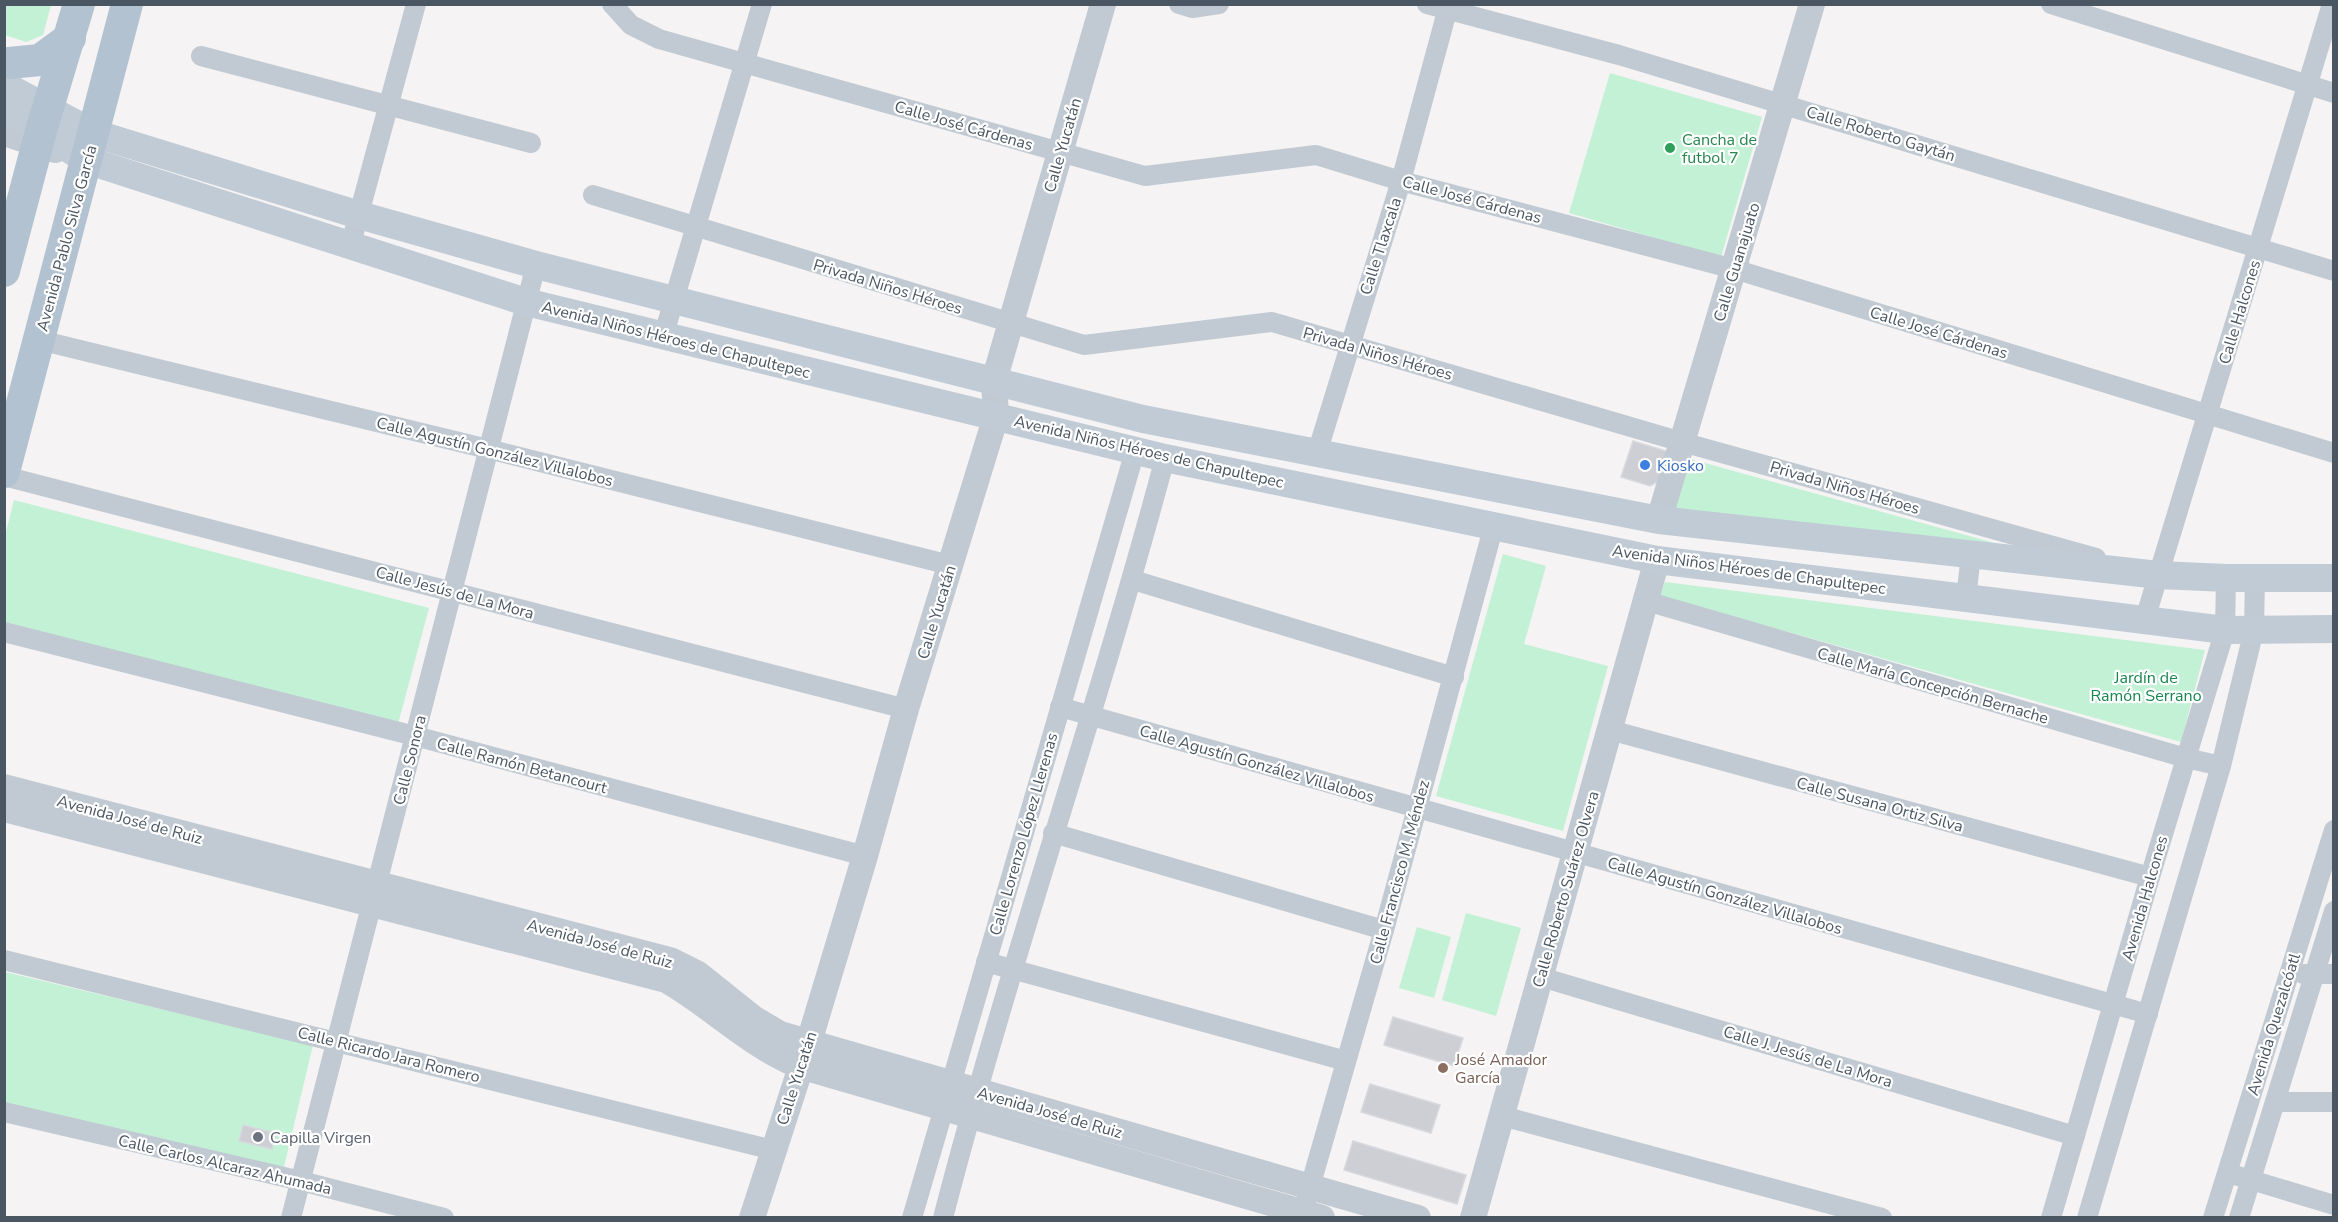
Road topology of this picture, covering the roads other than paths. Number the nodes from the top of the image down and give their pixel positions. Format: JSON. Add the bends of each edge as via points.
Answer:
{"nodes":[{"id":1,"x":79,"y":4,"type":"edge"},
{"id":2,"x":127,"y":4,"type":"edge"},
{"id":3,"x":416,"y":4,"type":"edge"},
{"id":4,"x":612,"y":4,"type":"edge"},
{"id":5,"x":762,"y":4,"type":"edge"},
{"id":6,"x":1102,"y":4,"type":"edge"},
{"id":7,"x":1179,"y":4,"type":"edge"},
{"id":8,"x":1219,"y":4,"type":"edge"},
{"id":9,"x":1427,"y":4,"type":"edge"},
{"id":10,"x":1812,"y":4,"type":"edge"},
{"id":11,"x":2051,"y":4,"type":"edge"},
{"id":12,"x":2332,"y":4,"type":"edge"},
{"id":13,"x":1449,"y":7,"type":"edge"},
{"id":14,"x":70,"y":38,"type":"junction"},
{"id":15,"x":201,"y":56,"type":"dead end"},
{"id":16,"x":745,"y":62,"type":"junction"},
{"id":17,"x":6,"y":70,"type":"edge"},
{"id":18,"x":2307,"y":86,"type":"junction"},
{"id":19,"x":2334,"y":93,"type":"edge"},
{"id":20,"x":1783,"y":103,"type":"junction"},
{"id":21,"x":388,"y":105,"type":"junction"},
{"id":22,"x":4,"y":107,"type":"edge"},
{"id":23,"x":43,"y":128,"type":"junction"},
{"id":24,"x":4,"y":133,"type":"edge"},
{"id":25,"x":531,"y":143,"type":"dead end"},
{"id":26,"x":90,"y":146,"type":"junction"},
{"id":27,"x":1060,"y":153,"type":"junction"},
{"id":28,"x":1401,"y":181,"type":"junction"},
{"id":29,"x":593,"y":195,"type":"dead end"},
{"id":30,"x":359,"y":215,"type":"junction"},
{"id":31,"x":696,"y":227,"type":"junction"},
{"id":32,"x":350,"y":247,"type":"junction"},
{"id":33,"x":2258,"y":248,"type":"junction"},
{"id":34,"x":536,"y":266,"type":"junction"},
{"id":35,"x":1734,"y":269,"type":"junction"},
{"id":36,"x":4,"y":271,"type":"edge"},
{"id":37,"x":2334,"y":271,"type":"edge"},
{"id":38,"x":674,"y":300,"type":"junction"},
{"id":39,"x":526,"y":303,"type":"junction"},
{"id":40,"x":1010,"y":323,"type":"junction"},
{"id":41,"x":663,"y":337,"type":"junction"},
{"id":42,"x":39,"y":340,"type":"junction"},
{"id":43,"x":1348,"y":345,"type":"junction"},
{"id":44,"x":994,"y":381,"type":"junction"},
{"id":45,"x":2208,"y":415,"type":"junction"},
{"id":46,"x":996,"y":416,"type":"junction"},
{"id":47,"x":1682,"y":442,"type":"junction"},
{"id":48,"x":489,"y":448,"type":"junction"},
{"id":49,"x":1135,"y":451,"type":"junction"},
{"id":50,"x":1317,"y":453,"type":"junction"},
{"id":51,"x":2334,"y":453,"type":"edge"},
{"id":52,"x":1165,"y":458,"type":"junction"},
{"id":53,"x":4,"y":474,"type":"edge"},
{"id":54,"x":1659,"y":520,"type":"junction"},
{"id":55,"x":1494,"y":525,"type":"junction"},
{"id":56,"x":1971,"y":555,"type":"junction"},
{"id":57,"x":1657,"y":560,"type":"junction"},
{"id":58,"x":950,"y":565,"type":"junction"},
{"id":59,"x":2159,"y":576,"type":"junction"},
{"id":60,"x":2226,"y":578,"type":"junction"},
{"id":61,"x":2255,"y":578,"type":"junction"},
{"id":62,"x":2334,"y":578,"type":"edge"},
{"id":63,"x":1132,"y":580,"type":"junction"},
{"id":64,"x":452,"y":591,"type":"junction"},
{"id":65,"x":1966,"y":598,"type":"junction"},
{"id":66,"x":1646,"y":601,"type":"junction"},
{"id":67,"x":2145,"y":619,"type":"junction"},
{"id":68,"x":2334,"y":629,"type":"edge"},
{"id":69,"x":2225,"y":630,"type":"junction"},
{"id":70,"x":2254,"y":630,"type":"junction"},
{"id":71,"x":4,"y":632,"type":"edge"},
{"id":72,"x":1454,"y":676,"type":"junction"},
{"id":73,"x":1060,"y":707,"type":"junction"},
{"id":74,"x":906,"y":709,"type":"junction"},
{"id":75,"x":1090,"y":716,"type":"junction"},
{"id":76,"x":1610,"y":730,"type":"junction"},
{"id":77,"x":415,"y":736,"type":"junction"},
{"id":78,"x":2186,"y":759,"type":"junction"},
{"id":79,"x":2222,"y":766,"type":"junction"},
{"id":80,"x":4,"y":787,"type":"edge"},
{"id":81,"x":1416,"y":808,"type":"junction"},
{"id":82,"x":4,"y":809,"type":"edge"},
{"id":83,"x":2334,"y":830,"type":"edge"},
{"id":84,"x":1053,"y":833,"type":"junction"},
{"id":85,"x":1576,"y":852,"type":"junction"},
{"id":86,"x":865,"y":856,"type":"junction"},
{"id":87,"x":2150,"y":877,"type":"junction"},
{"id":88,"x":374,"y":894,"type":"junction"},
{"id":89,"x":2334,"y":911,"type":"edge"},
{"id":90,"x":1384,"y":930,"type":"junction"},
{"id":91,"x":4,"y":960,"type":"edge"},
{"id":92,"x":986,"y":962,"type":"junction"},
{"id":93,"x":1014,"y":969,"type":"junction"},
{"id":94,"x":2324,"y":974,"type":"edge"},
{"id":95,"x":2288,"y":975,"type":"junction"},
{"id":96,"x":1541,"y":977,"type":"junction"},
{"id":97,"x":2113,"y":1004,"type":"junction"},
{"id":98,"x":2148,"y":1014,"type":"junction"},
{"id":99,"x":336,"y":1041,"type":"junction"},
{"id":100,"x":808,"y":1042,"type":"junction"},
{"id":101,"x":1346,"y":1061,"type":"junction"},
{"id":102,"x":800,"y":1066,"type":"junction"},
{"id":103,"x":951,"y":1084,"type":"junction"},
{"id":104,"x":977,"y":1090,"type":"junction"},
{"id":105,"x":2275,"y":1102,"type":"junction"},
{"id":106,"x":2334,"y":1102,"type":"edge"},
{"id":107,"x":944,"y":1108,"type":"junction"},
{"id":108,"x":4,"y":1112,"type":"edge"},
{"id":109,"x":969,"y":1115,"type":"junction"},
{"id":110,"x":1502,"y":1116,"type":"junction"},
{"id":111,"x":2074,"y":1136,"type":"junction"},
{"id":112,"x":773,"y":1150,"type":"junction"},
{"id":113,"x":2227,"y":1173,"type":"junction"},
{"id":114,"x":2251,"y":1180,"type":"junction"},
{"id":115,"x":301,"y":1181,"type":"junction"},
{"id":116,"x":1310,"y":1187,"type":"junction"},
{"id":117,"x":2334,"y":1205,"type":"edge"},
{"id":118,"x":1308,"y":1216,"type":"edge"},
{"id":119,"x":291,"y":1218,"type":"edge"},
{"id":120,"x":444,"y":1218,"type":"edge"},
{"id":121,"x":752,"y":1218,"type":"edge"},
{"id":122,"x":912,"y":1218,"type":"edge"},
{"id":123,"x":943,"y":1218,"type":"edge"},
{"id":124,"x":1418,"y":1218,"type":"edge"},
{"id":125,"x":1473,"y":1218,"type":"edge"},
{"id":126,"x":1882,"y":1218,"type":"edge"},
{"id":127,"x":2051,"y":1218,"type":"edge"},
{"id":128,"x":2087,"y":1218,"type":"edge"},
{"id":129,"x":2213,"y":1218,"type":"edge"},
{"id":130,"x":2239,"y":1218,"type":"edge"}],
"edges":[{"from":1,"to":14,"type":"main road"},
{"from":2,"to":26,"type":"main road","name":"Avenida Pablo Silva García"},
{"from":3,"to":21,"type":"street"},
{"from":4,"to":16,"type":"street","name":"Calle José Cárdenas","via":[[631,25],[659,39]]},
{"from":5,"to":16,"type":"street"},
{"from":6,"to":27,"type":"street","name":"Calle Yucatán"},
{"from":7,"to":8,"type":"street","via":[[1192,8]]},
{"from":9,"to":13,"type":"street","name":"Calle Roberto Gaytán"},
{"from":10,"to":20,"type":"street","name":"Calle Guanajuato"},
{"from":11,"to":18,"type":"street"},
{"from":12,"to":18,"type":"street","name":"Calle Halcones"},
{"from":13,"to":20,"type":"street","name":"Calle Roberto Gaytán"},
{"from":13,"to":28,"type":"street","name":"Calle Tlaxcala"},
{"from":14,"to":17,"type":"main road","via":[[40,60]]},
{"from":14,"to":23,"type":"main road"},
{"from":15,"to":21,"type":"street"},
{"from":16,"to":27,"type":"street","name":"Calle José Cárdenas"},
{"from":16,"to":31,"type":"street"},
{"from":17,"to":23,"type":"main road","name":"Avenida Niños Héroes de Chapultepec"},
{"from":18,"to":19,"type":"street"},
{"from":18,"to":33,"type":"street","name":"Calle Halcones"},
{"from":20,"to":33,"type":"street","name":"Calle Roberto Gaytán"},
{"from":20,"to":35,"type":"street","name":"Calle Guanajuato"},
{"from":21,"to":25,"type":"street"},
{"from":21,"to":30,"type":"street"},
{"from":22,"to":23,"type":"main road","name":"Avenida Niños Héroes de Chapultepec"},
{"from":23,"to":24,"type":"street"},
{"from":23,"to":26,"type":"main road","name":"Avenida Niños Héroes de Chapultepec"},
{"from":23,"to":36,"type":"main road"},
{"from":26,"to":30,"type":"main road","name":"Avenida Niños Héroes de Chapultepec"},
{"from":26,"to":32,"type":"main road","name":"Avenida Niños Héroes de Chapultepec"},
{"from":26,"to":42,"type":"main road","name":"Avenida Pablo Silva García"},
{"from":27,"to":28,"type":"street","name":"Calle José Cárdenas","via":[[1145,176],[1316,155]]},
{"from":27,"to":40,"type":"street","name":"Calle Yucatán"},
{"from":28,"to":35,"type":"street","name":"Calle José Cárdenas"},
{"from":28,"to":43,"type":"street","name":"Calle Tlaxcala"},
{"from":29,"to":31,"type":"street","name":"Privada Niños Héroes"},
{"from":30,"to":32,"type":"street"},
{"from":30,"to":34,"type":"main road","name":"Avenida Niños Héroes de Chapultepec"},
{"from":31,"to":38,"type":"street"},
{"from":31,"to":40,"type":"street","name":"Privada Niños Héroes"},
{"from":32,"to":39,"type":"main road","name":"Avenida Niños Héroes de Chapultepec"},
{"from":33,"to":37,"type":"street","name":"Calle Roberto Gaytán"},
{"from":33,"to":45,"type":"street","name":"Calle Halcones"},
{"from":34,"to":38,"type":"main road","name":"Avenida Niños Héroes de Chapultepec"},
{"from":34,"to":39,"type":"street","name":"Calle Sonora"},
{"from":35,"to":45,"type":"street","name":"Calle José Cárdenas"},
{"from":35,"to":47,"type":"street","name":"Calle Guanajuato"},
{"from":38,"to":41,"type":"street"},
{"from":38,"to":44,"type":"main road","name":"Avenida Niños Héroes de Chapultepec"},
{"from":39,"to":41,"type":"main road","name":"Avenida Niños Héroes de Chapultepec"},
{"from":39,"to":48,"type":"street","name":"Calle Sonora"},
{"from":40,"to":43,"type":"street","name":"Privada Niños Héroes","via":[[1084,345],[1272,322]]},
{"from":40,"to":44,"type":"street","name":"Calle Yucatán"},
{"from":41,"to":46,"type":"main road","name":"Avenida Niños Héroes de Chapultepec"},
{"from":42,"to":48,"type":"street","name":"Calle Agustín González Villalobos"},
{"from":42,"to":53,"type":"main road","name":"Avenida Pablo Silva García"},
{"from":43,"to":47,"type":"street","name":"Privada Niños Héroes"},
{"from":43,"to":50,"type":"street","name":"Calle Tlaxcala"},
{"from":44,"to":46,"type":"street","name":"Calle Yucatán"},
{"from":44,"to":50,"type":"main road","name":"Avenida Niños Héroes de Chapultepec","via":[[1143,419]]},
{"from":45,"to":51,"type":"street","name":"Calle José Cárdenas"},
{"from":45,"to":59,"type":"street","name":"Calle Halcones"},
{"from":46,"to":49,"type":"main road","name":"Avenida Niños Héroes de Chapultepec"},
{"from":46,"to":58,"type":"street","name":"Calle Yucatán"},
{"from":47,"to":54,"type":"street","name":"Calle Guanajuato"},
{"from":47,"to":59,"type":"street","name":"Privada Niños Héroes"},
{"from":48,"to":58,"type":"street","name":"Calle Agustín González Villalobos"},
{"from":48,"to":64,"type":"street","name":"Calle Sonora"},
{"from":49,"to":52,"type":"main road","name":"Avenida Niños Héroes de Chapultepec"},
{"from":49,"to":73,"type":"street","name":"Calle Lorenzo López Llerenas"},
{"from":50,"to":54,"type":"main road","name":"Avenida Niños Héroes de Chapultepec"},
{"from":52,"to":55,"type":"main road","name":"Avenida Niños Héroes de Chapultepec"},
{"from":52,"to":63,"type":"street","name":"Calle Lorenzo López Llerenas"},
{"from":53,"to":64,"type":"street","name":"Calle Jesús de La Mora"},
{"from":54,"to":56,"type":"main road","name":"Avenida Niños Héroes de Chapultepec"},
{"from":55,"to":57,"type":"main road","name":"Avenida Niños Héroes de Chapultepec"},
{"from":55,"to":72,"type":"street","name":"Calle Francisco M. Méndez"},
{"from":56,"to":59,"type":"main road","name":"Avenida Niños Héroes de Chapultepec"},
{"from":56,"to":65,"type":"street"},
{"from":57,"to":65,"type":"main road","name":"Avenida Niños Héroes de Chapultepec"},
{"from":57,"to":66,"type":"street","name":"Calle Roberto Suárez Olvera"},
{"from":58,"to":74,"type":"street","name":"Calle Yucatán"},
{"from":59,"to":60,"type":"main road","name":"Avenida Niños Héroes de Chapultepec"},
{"from":59,"to":67,"type":"street","name":"Calle Halcones"},
{"from":60,"to":61,"type":"main road","name":"Avenida Niños Héroes de Chapultepec"},
{"from":60,"to":69,"type":"street","name":"Avenida Halcones"},
{"from":61,"to":62,"type":"main road","name":"Avenida Niños Héroes de Chapultepec"},
{"from":61,"to":70,"type":"street"},
{"from":63,"to":72,"type":"street"},
{"from":63,"to":75,"type":"street","name":"Calle Lorenzo López Llerenas"},
{"from":64,"to":74,"type":"street","name":"Calle Jesús de La Mora"},
{"from":64,"to":77,"type":"street","name":"Calle Sonora"},
{"from":65,"to":67,"type":"main road","name":"Avenida Niños Héroes de Chapultepec"},
{"from":66,"to":76,"type":"street","name":"Calle Roberto Suárez Olvera"},
{"from":66,"to":78,"type":"street","name":"Calle María Concepción Bernache"},
{"from":67,"to":69,"type":"main road","name":"Avenida Niños Héroes de Chapultepec"},
{"from":68,"to":70,"type":"main road","name":"Avenida Niños Héroes de Chapultepec"},
{"from":69,"to":70,"type":"main road","name":"Avenida Niños Héroes de Chapultepec"},
{"from":69,"to":78,"type":"street","name":"Avenida Halcones"},
{"from":70,"to":79,"type":"street"},
{"from":71,"to":77,"type":"street","name":"Calle Ramón Betancourt"},
{"from":72,"to":81,"type":"street","name":"Calle Francisco M. Méndez"},
{"from":73,"to":75,"type":"street","name":"Calle Agustín González Villalobos"},
{"from":73,"to":92,"type":"street","name":"Calle Lorenzo López Llerenas"},
{"from":74,"to":86,"type":"street","name":"Calle Yucatán"},
{"from":75,"to":81,"type":"street","name":"Calle Agustín González Villalobos"},
{"from":75,"to":84,"type":"street","name":"Calle Lorenzo López Llerenas"},
{"from":76,"to":85,"type":"street","name":"Calle Roberto Suárez Olvera"},
{"from":76,"to":87,"type":"street","name":"Calle Susana Ortiz Silva"},
{"from":77,"to":86,"type":"street","name":"Calle Ramón Betancourt"},
{"from":77,"to":88,"type":"street","name":"Calle Sonora"},
{"from":78,"to":79,"type":"street","name":"Calle María Concepción Bernache"},
{"from":78,"to":87,"type":"street","name":"Avenida Halcones"},
{"from":79,"to":98,"type":"street"},
{"from":80,"to":88,"type":"street","name":"Avenida José de Ruiz"},
{"from":81,"to":85,"type":"street","name":"Calle Agustín González Villalobos"},
{"from":81,"to":90,"type":"street","name":"Calle Francisco M. Méndez"},
{"from":82,"to":88,"type":"street","name":"Avenida José de Ruiz"},
{"from":83,"to":95,"type":"street","name":"Avenida Quezalcóatl"},
{"from":84,"to":90,"type":"street"},
{"from":84,"to":93,"type":"street","name":"Calle Lorenzo López Llerenas"},
{"from":85,"to":96,"type":"street","name":"Calle Roberto Suárez Olvera"},
{"from":85,"to":97,"type":"street","name":"Calle Agustín González Villalobos"},
{"from":86,"to":100,"type":"street","name":"Calle Yucatán"},
{"from":87,"to":97,"type":"street","name":"Avenida Halcones"},
{"from":88,"to":99,"type":"street","name":"Calle Sonora"},
{"from":88,"to":100,"type":"street","name":"Avenida José de Ruiz","via":[[670,960],[698,974],[753,1018],[780,1034]]},
{"from":88,"to":102,"type":"street","name":"Avenida José de Ruiz","via":[[666,980],[775,1056]]},
{"from":89,"to":94,"type":"street","name":"Avenida Quezalcóatl"},
{"from":90,"to":101,"type":"street","name":"Calle Francisco M. Méndez"},
{"from":91,"to":99,"type":"street","name":"Calle Ricardo Jara Romero"},
{"from":92,"to":93,"type":"street"},
{"from":92,"to":103,"type":"street","name":"Calle Lorenzo López Llerenas"},
{"from":93,"to":101,"type":"street"},
{"from":93,"to":104,"type":"street","name":"Calle Lorenzo López Llerenas"},
{"from":94,"to":95,"type":"street"},
{"from":94,"to":105,"type":"street","name":"Avenida Quezalcóatl"},
{"from":95,"to":113,"type":"street","name":"Avenida Quezalcóatl"},
{"from":96,"to":110,"type":"street","name":"Calle Roberto Suárez Olvera"},
{"from":96,"to":111,"type":"street","name":"Calle J. Jesús de La Mora"},
{"from":97,"to":98,"type":"street","name":"Calle Agustín González Villalobos"},
{"from":97,"to":111,"type":"street","name":"Avenida Halcones"},
{"from":98,"to":128,"type":"street"},
{"from":99,"to":112,"type":"street","name":"Calle Ricardo Jara Romero"},
{"from":99,"to":115,"type":"street","name":"Calle Sonora"},
{"from":100,"to":102,"type":"street","name":"Calle Yucatán"},
{"from":100,"to":103,"type":"street","name":"Avenida José de Ruiz"},
{"from":101,"to":116,"type":"street","name":"Calle Francisco M. Méndez"},
{"from":102,"to":107,"type":"street","name":"Avenida José de Ruiz"},
{"from":102,"to":112,"type":"street","name":"Calle Yucatán"},
{"from":103,"to":104,"type":"street","name":"Avenida José de Ruiz"},
{"from":103,"to":107,"type":"street","name":"Calle Lorenzo López Llerenas"},
{"from":104,"to":109,"type":"street","name":"Calle Lorenzo López Llerenas"},
{"from":104,"to":116,"type":"street","name":"Avenida José de Ruiz"},
{"from":105,"to":106,"type":"street"},
{"from":105,"to":114,"type":"street","name":"Avenida Quezalcóatl"},
{"from":107,"to":109,"type":"street","name":"Avenida José de Ruiz"},
{"from":107,"to":122,"type":"street","name":"Calle Lorenzo López Llerenas"},
{"from":108,"to":115,"type":"street","name":"Calle Carlos Alcaraz Ahumada"},
{"from":109,"to":118,"type":"street","name":"Avenida José de Ruiz"},
{"from":109,"to":123,"type":"street","name":"Calle Lorenzo López Llerenas"},
{"from":110,"to":125,"type":"street","name":"Calle Roberto Suárez Olvera"},
{"from":110,"to":126,"type":"street"},
{"from":111,"to":127,"type":"street","name":"Avenida Halcones"},
{"from":112,"to":121,"type":"street","name":"Calle Yucatán"},
{"from":113,"to":114,"type":"street"},
{"from":113,"to":129,"type":"street","name":"Avenida Quezalcóatl"},
{"from":114,"to":117,"type":"street"},
{"from":114,"to":130,"type":"street","name":"Avenida Quezalcóatl"},
{"from":115,"to":119,"type":"street","name":"Calle Sonora"},
{"from":115,"to":120,"type":"street","name":"Calle Carlos Alcaraz Ahumada"},
{"from":116,"to":118,"type":"street","name":"Calle Francisco M. Méndez"},
{"from":116,"to":124,"type":"street","name":"Avenida José de Ruiz"}]}
